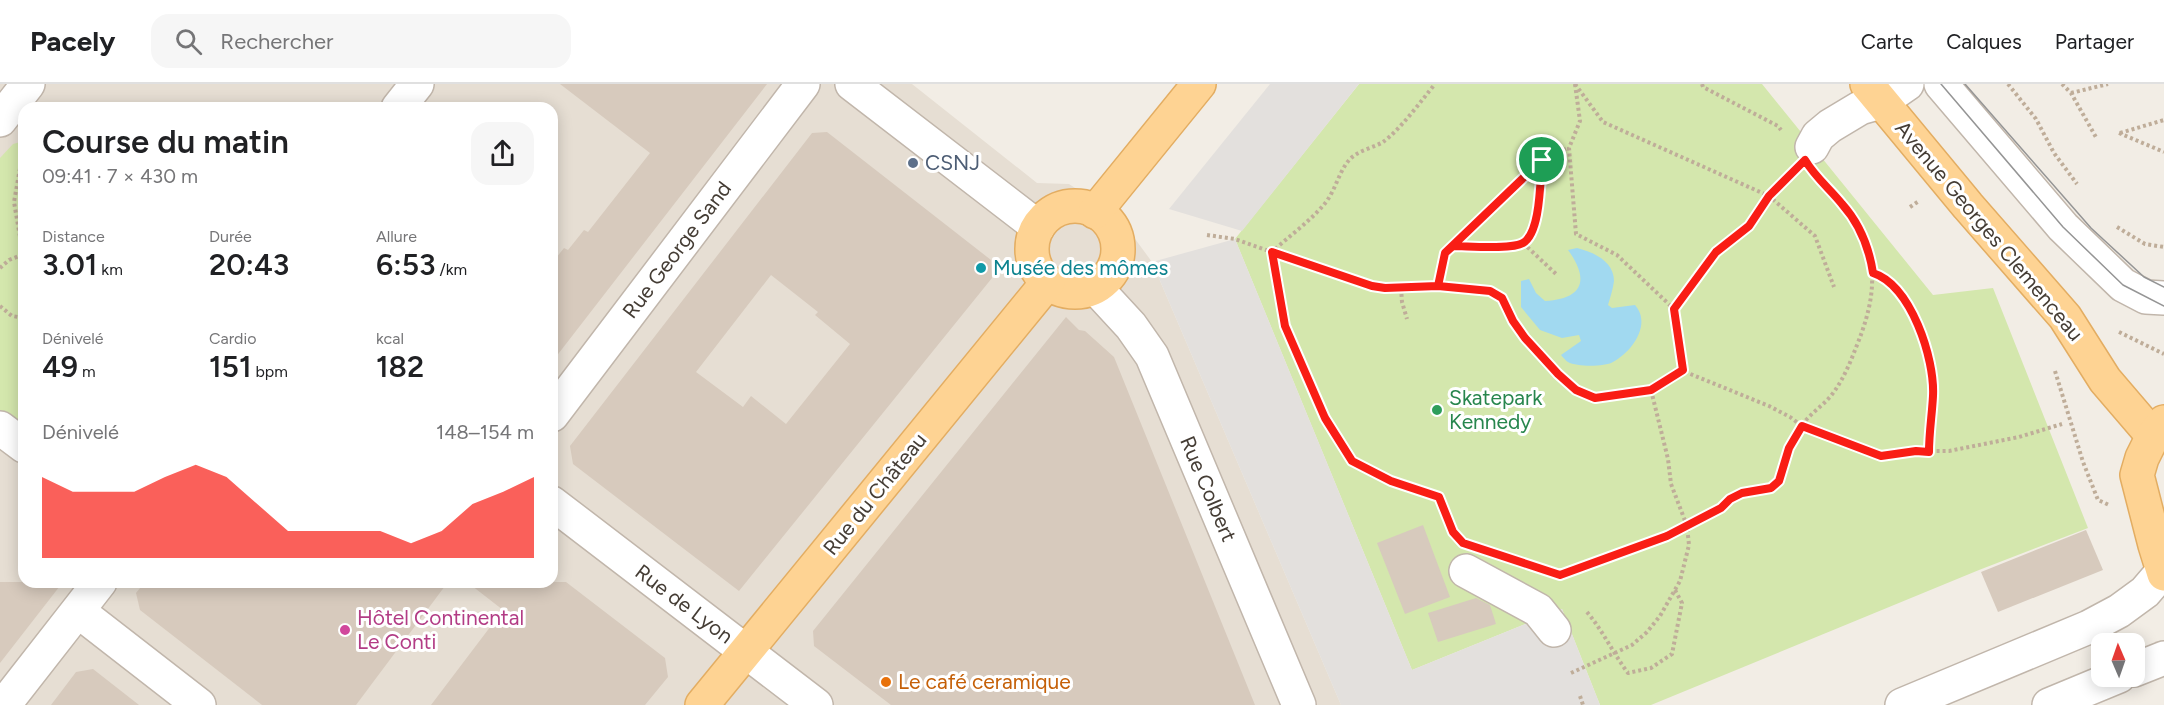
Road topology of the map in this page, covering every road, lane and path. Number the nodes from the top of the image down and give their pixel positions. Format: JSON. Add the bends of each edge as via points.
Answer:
{"nodes":[{"id":1,"x":417,"y":84,"type":"edge"},
{"id":2,"x":803,"y":84,"type":"edge"},
{"id":3,"x":852,"y":84,"type":"edge"},
{"id":4,"x":1200,"y":84,"type":"edge"},
{"id":5,"x":1435,"y":84,"type":"edge"},
{"id":6,"x":1575,"y":84,"type":"edge"},
{"id":7,"x":1702,"y":84,"type":"edge"},
{"id":8,"x":1941,"y":84,"type":"edge"},
{"id":9,"x":1965,"y":84,"type":"edge"},
{"id":10,"x":2008,"y":84,"type":"edge"},
{"id":11,"x":2062,"y":84,"type":"edge"},
{"id":12,"x":2108,"y":84,"type":"edge"},
{"id":13,"x":1885,"y":90,"type":"edge"},
{"id":14,"x":24,"y":92,"type":"edge"},
{"id":15,"x":2071,"y":93,"type":"junction"},
{"id":16,"x":403,"y":102,"type":"edge"},
{"id":17,"x":0,"y":120,"type":"edge"},
{"id":18,"x":2164,"y":120,"type":"edge"},
{"id":19,"x":2097,"y":139,"type":"dead end"},
{"id":20,"x":1569,"y":148,"type":"junction"},
{"id":21,"x":2164,"y":152,"type":"edge"},
{"id":22,"x":1808,"y":154,"type":"junction"},
{"id":23,"x":1542,"y":160,"type":"junction"},
{"id":24,"x":18,"y":180,"type":"edge"},
{"id":25,"x":2081,"y":191,"type":"dead end"},
{"id":26,"x":1769,"y":196,"type":"junction"},
{"id":27,"x":1095,"y":212,"type":"junction"},
{"id":28,"x":2108,"y":222,"type":"dead end"},
{"id":29,"x":18,"y":225,"type":"edge"},
{"id":30,"x":1038,"y":227,"type":"junction"},
{"id":31,"x":1208,"y":235,"type":"dead end"},
{"id":32,"x":1523,"y":243,"type":"junction"},
{"id":33,"x":1453,"y":246,"type":"junction"},
{"id":34,"x":2164,"y":247,"type":"edge"},
{"id":35,"x":1272,"y":252,"type":"junction"},
{"id":36,"x":18,"y":256,"type":"edge"},
{"id":37,"x":0,"y":268,"type":"edge"},
{"id":38,"x":1873,"y":273,"type":"junction"},
{"id":39,"x":1556,"y":274,"type":"dead end"},
{"id":40,"x":1048,"y":282,"type":"junction"},
{"id":41,"x":1438,"y":286,"type":"junction"},
{"id":42,"x":1834,"y":287,"type":"dead end"},
{"id":43,"x":1095,"y":288,"type":"junction"},
{"id":44,"x":1401,"y":288,"type":"junction"},
{"id":45,"x":2164,"y":289,"type":"edge"},
{"id":46,"x":2164,"y":298,"type":"edge"},
{"id":47,"x":0,"y":306,"type":"edge"},
{"id":48,"x":1674,"y":309,"type":"junction"},
{"id":49,"x":18,"y":317,"type":"edge"},
{"id":50,"x":1407,"y":319,"type":"dead end"},
{"id":51,"x":2053,"y":366,"type":"dead end"},
{"id":52,"x":1683,"y":370,"type":"junction"},
{"id":53,"x":1651,"y":390,"type":"junction"},
{"id":54,"x":558,"y":407,"type":"edge"},
{"id":55,"x":2061,"y":424,"type":"dead end"},
{"id":56,"x":1802,"y":426,"type":"junction"},
{"id":57,"x":0,"y":428,"type":"edge"},
{"id":58,"x":2158,"y":429,"type":"edge"},
{"id":59,"x":18,"y":442,"type":"edge"},
{"id":60,"x":1929,"y":452,"type":"junction"},
{"id":61,"x":558,"y":508,"type":"edge"},
{"id":62,"x":2150,"y":525,"type":"junction"},
{"id":63,"x":1687,"y":526,"type":"junction"},
{"id":64,"x":1464,"y":557,"type":"joint"},
{"id":65,"x":1538,"y":569,"type":"dead end"},
{"id":66,"x":2163,"y":572,"type":"edge"},
{"id":67,"x":95,"y":588,"type":"edge"},
{"id":68,"x":1675,"y":590,"type":"junction"},
{"id":69,"x":78,"y":611,"type":"junction"},
{"id":70,"x":1554,"y":630,"type":"dead end"},
{"id":71,"x":746,"y":651,"type":"junction"},
{"id":72,"x":1614,"y":654,"type":"junction"},
{"id":73,"x":2164,"y":658,"type":"edge"},
{"id":74,"x":2145,"y":666,"type":"edge"},
{"id":75,"x":1571,"y":673,"type":"dead end"},
{"id":76,"x":2092,"y":687,"type":"edge"},
{"id":77,"x":1580,"y":696,"type":"dead end"},
{"id":78,"x":4,"y":705,"type":"edge"},
{"id":79,"x":199,"y":705,"type":"edge"},
{"id":80,"x":702,"y":705,"type":"edge"},
{"id":81,"x":816,"y":705,"type":"edge"},
{"id":82,"x":1299,"y":705,"type":"edge"},
{"id":83,"x":1583,"y":705,"type":"edge"},
{"id":84,"x":1902,"y":705,"type":"edge"},
{"id":85,"x":2049,"y":705,"type":"edge"}],
"edges":[{"from":1,"to":16,"type":"street"},
{"from":2,"to":54,"type":"street","name":"Rue George Sand"},
{"from":3,"to":30,"type":"street"},
{"from":4,"to":27,"type":"main road"},
{"from":5,"to":35,"type":"path","via":[[1383,142],[1352,157],[1325,203]]},
{"from":6,"to":20,"type":"path","via":[[1580,121]]},
{"from":6,"to":26,"type":"path","via":[[1603,122]]},
{"from":7,"to":22,"type":"path","via":[[1778,126]]},
{"from":8,"to":46,"type":"street","via":[[2063,227],[2123,285],[2146,297]]},
{"from":9,"to":45,"type":"street","via":[[2091,228],[2144,277]]},
{"from":10,"to":25,"type":"path","via":[[2036,119]]},
{"from":11,"to":15,"type":"path"},
{"from":12,"to":15,"type":"path"},
{"from":13,"to":22,"type":"street","via":[[1818,135]]},
{"from":13,"to":58,"type":"main road","name":"Avenue Georges Clemenceau","via":[[1968,206],[2065,317],[2105,380]]},
{"from":14,"to":17,"type":"street"},
{"from":15,"to":19,"type":"path"},
{"from":18,"to":21,"type":"path","via":[[2119,133]]},
{"from":20,"to":23,"type":"path"},
{"from":20,"to":48,"type":"path","via":[[1576,234],[1617,255]]},
{"from":22,"to":26,"type":"path"},
{"from":22,"to":38,"type":"path","via":[[1814,174],[1854,220],[1866,243]]},
{"from":23,"to":32,"type":"path","via":[[1534,231]]},
{"from":23,"to":33,"type":"path"},
{"from":24,"to":29,"type":"path","via":[[14,202]]},
{"from":26,"to":42,"type":"path","via":[[1815,236]]},
{"from":26,"to":48,"type":"path","via":[[1749,226],[1716,252]]},
{"from":27,"to":30,"type":"main road","via":[[1078,207],[1060,210]]},
{"from":27,"to":43,"type":"main road","via":[[1111,226],[1117,258],[1113,270]]},
{"from":28,"to":34,"type":"path","via":[[2145,244]]},
{"from":30,"to":40,"type":"main road","via":[[1032,248],[1034,261]]},
{"from":31,"to":35,"type":"path","via":[[1235,239]]},
{"from":32,"to":33,"type":"path"},
{"from":32,"to":39,"type":"path"},
{"from":33,"to":41,"type":"path","via":[[1445,253]]},
{"from":35,"to":44,"type":"path","via":[[1372,286]]},
{"from":35,"to":64,"type":"path","via":[[1285,326],[1325,418],[1352,461],[1391,481],[1439,497]]},
{"from":36,"to":37,"type":"path"},
{"from":38,"to":56,"type":"path","via":[[1869,313],[1846,373]]},
{"from":38,"to":60,"type":"path","via":[[1883,276],[1897,290],[1927,348],[1934,395]]},
{"from":40,"to":43,"type":"main road","via":[[1071,292]]},
{"from":40,"to":71,"type":"main road","name":"Rue du Château"},
{"from":41,"to":44,"type":"path"},
{"from":41,"to":53,"type":"path","via":[[1490,291],[1502,298],[1525,338],[1576,390],[1595,398]]},
{"from":43,"to":82,"type":"street","name":"Rue Colbert","via":[[1131,326],[1152,356]]},
{"from":44,"to":50,"type":"path"},
{"from":47,"to":49,"type":"path"},
{"from":48,"to":52,"type":"path"},
{"from":51,"to":62,"type":"path","via":[[2098,500]]},
{"from":52,"to":53,"type":"path"},
{"from":52,"to":56,"type":"path","via":[[1769,406]]},
{"from":53,"to":63,"type":"path","via":[[1671,484]]},
{"from":55,"to":60,"type":"path","via":[[1949,452]]},
{"from":56,"to":60,"type":"path","via":[[1881,456]]},
{"from":56,"to":63,"type":"path","via":[[1789,448],[1779,481],[1771,488],[1742,493]]},
{"from":57,"to":59,"type":"street"},
{"from":58,"to":62,"type":"main road","via":[[2137,475]]},
{"from":61,"to":71,"type":"street","name":"Rue de Lyon"},
{"from":62,"to":66,"type":"main road"},
{"from":63,"to":65,"type":"path","via":[[1560,575]]},
{"from":63,"to":68,"type":"path","via":[[1689,545]]},
{"from":64,"to":70,"type":"street","via":[[1538,610]]},
{"from":66,"to":84,"type":"street","via":[[2145,592],[2089,627]]},
{"from":67,"to":69,"type":"street"},
{"from":68,"to":72,"type":"path","via":[[1647,632]]},
{"from":68,"to":72,"type":"path","via":[[1682,603],[1672,654],[1651,668],[1628,673]]},
{"from":69,"to":78,"type":"street"},
{"from":69,"to":79,"type":"street"},
{"from":71,"to":80,"type":"main road","name":"Rue du Château"},
{"from":71,"to":81,"type":"street","name":"Rue de Lyon"},
{"from":72,"to":75,"type":"path"},
{"from":73,"to":74,"type":"street"},
{"from":76,"to":85,"type":"street"},
{"from":77,"to":83,"type":"path"}]}
